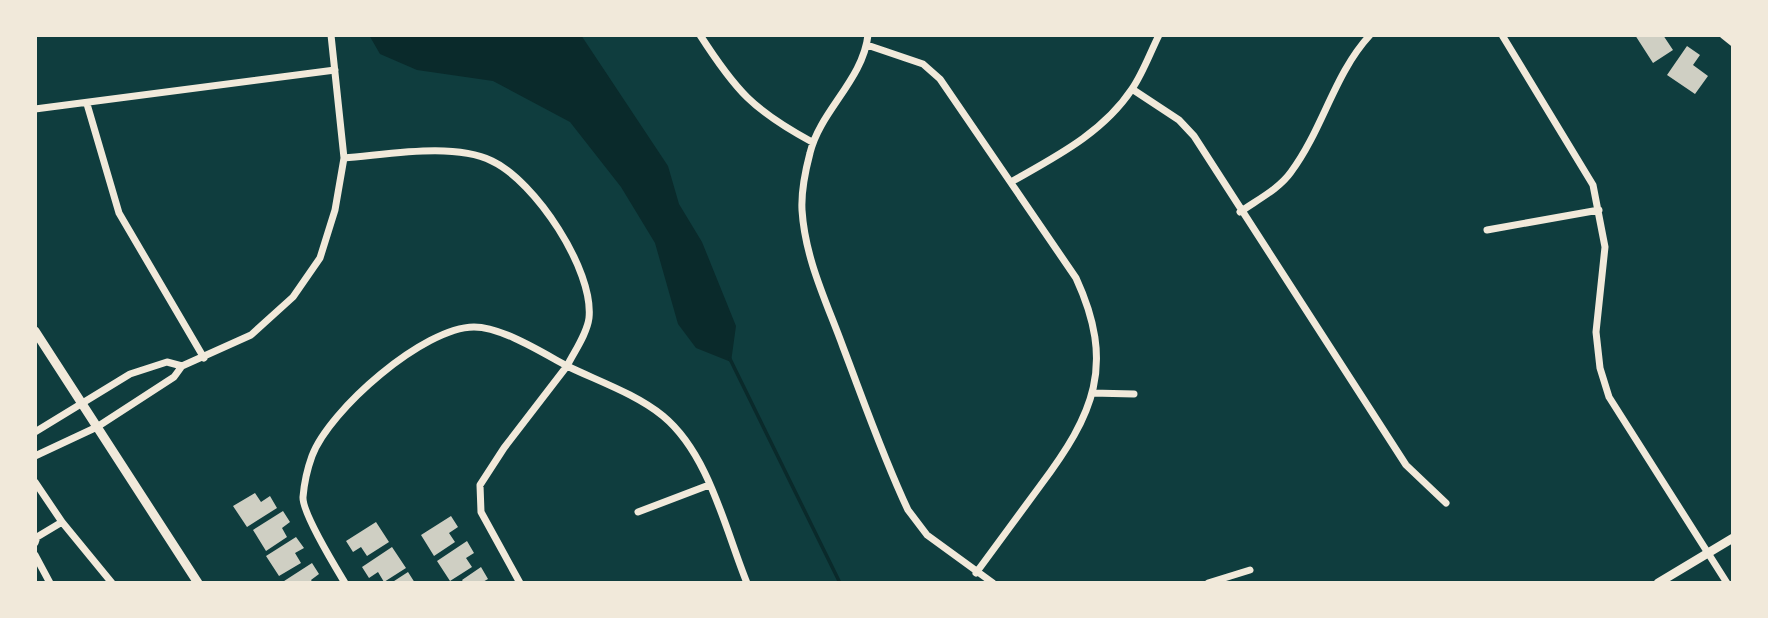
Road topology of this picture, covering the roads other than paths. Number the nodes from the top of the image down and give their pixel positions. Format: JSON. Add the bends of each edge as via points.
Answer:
{"nodes":[{"id":1,"x":331,"y":35,"type":"edge"},
{"id":2,"x":700,"y":35,"type":"edge"},
{"id":3,"x":868,"y":35,"type":"edge"},
{"id":4,"x":1159,"y":35,"type":"edge"},
{"id":5,"x":1370,"y":35,"type":"edge"},
{"id":6,"x":1502,"y":35,"type":"edge"},
{"id":7,"x":1723,"y":35,"type":"edge"},
{"id":8,"x":1733,"y":43,"type":"edge"},
{"id":9,"x":867,"y":45,"type":"junction"},
{"id":10,"x":335,"y":70,"type":"junction"},
{"id":11,"x":1132,"y":89,"type":"junction"},
{"id":12,"x":87,"y":104,"type":"junction"},
{"id":13,"x":35,"y":109,"type":"edge"},
{"id":14,"x":813,"y":142,"type":"junction"},
{"id":15,"x":344,"y":158,"type":"junction"},
{"id":16,"x":1011,"y":182,"type":"junction"},
{"id":17,"x":1600,"y":210,"type":"junction"},
{"id":18,"x":1240,"y":212,"type":"junction"},
{"id":19,"x":1487,"y":230,"type":"dead end"},
{"id":20,"x":35,"y":331,"type":"edge"},
{"id":21,"x":204,"y":358,"type":"junction"},
{"id":22,"x":182,"y":366,"type":"junction"},
{"id":23,"x":567,"y":366,"type":"junction"},
{"id":24,"x":1092,"y":393,"type":"junction"},
{"id":25,"x":1134,"y":394,"type":"dead end"},
{"id":26,"x":82,"y":404,"type":"junction"},
{"id":27,"x":97,"y":427,"type":"junction"},
{"id":28,"x":35,"y":432,"type":"edge"},
{"id":29,"x":35,"y":456,"type":"edge"},
{"id":30,"x":35,"y":481,"type":"edge"},
{"id":31,"x":709,"y":485,"type":"junction"},
{"id":32,"x":1446,"y":503,"type":"dead end"},
{"id":33,"x":638,"y":512,"type":"dead end"},
{"id":34,"x":62,"y":522,"type":"junction"},
{"id":35,"x":1733,"y":538,"type":"edge"},
{"id":36,"x":35,"y":543,"type":"edge"},
{"id":37,"x":1708,"y":554,"type":"junction"},
{"id":38,"x":35,"y":555,"type":"edge"},
{"id":39,"x":1250,"y":570,"type":"dead end"},
{"id":40,"x":976,"y":573,"type":"junction"},
{"id":41,"x":107,"y":581,"type":"edge"},
{"id":42,"x":519,"y":581,"type":"edge"},
{"id":43,"x":50,"y":583,"type":"edge"},
{"id":44,"x":198,"y":583,"type":"edge"},
{"id":45,"x":345,"y":583,"type":"edge"},
{"id":46,"x":747,"y":583,"type":"edge"},
{"id":47,"x":993,"y":583,"type":"edge"},
{"id":48,"x":1208,"y":583,"type":"edge"},
{"id":49,"x":1658,"y":583,"type":"edge"},
{"id":50,"x":1727,"y":583,"type":"edge"}],
"edges":[{"from":1,"to":10,"type":"street"},
{"from":2,"to":14,"type":"street","via":[[730,82],[753,105]]},
{"from":3,"to":9,"type":"street"},
{"from":4,"to":11,"type":"street"},
{"from":5,"to":18,"type":"street","via":[[1353,53],[1291,172]]},
{"from":6,"to":17,"type":"street","via":[[1593,185]]},
{"from":7,"to":8,"type":"street"},
{"from":9,"to":14,"type":"street"},
{"from":9,"to":16,"type":"street","via":[[923,64],[940,79]]},
{"from":10,"to":12,"type":"street"},
{"from":10,"to":15,"type":"street"},
{"from":11,"to":16,"type":"street","via":[[1099,126]]},
{"from":11,"to":18,"type":"street","via":[[1179,120],[1194,136]]},
{"from":12,"to":13,"type":"street"},
{"from":12,"to":21,"type":"street","via":[[118,213]]},
{"from":14,"to":40,"type":"street","via":[[803,180],[802,210],[827,308],[908,510],[927,535]]},
{"from":15,"to":21,"type":"street","via":[[320,258],[293,297],[251,335]]},
{"from":15,"to":23,"type":"street","via":[[457,151],[491,160],[517,178],[539,200],[589,292],[589,320]]},
{"from":16,"to":24,"type":"street","via":[[1076,278],[1089,308],[1097,366]]},
{"from":17,"to":19,"type":"street"},
{"from":17,"to":37,"type":"street","via":[[1605,247],[1596,332],[1609,397]]},
{"from":18,"to":32,"type":"street","via":[[1406,465]]},
{"from":20,"to":26,"type":"street"},
{"from":21,"to":22,"type":"street"},
{"from":22,"to":26,"type":"street","via":[[167,362],[130,374]]},
{"from":22,"to":27,"type":"street","via":[[174,377]]},
{"from":23,"to":31,"type":"street","via":[[662,416],[694,451]]},
{"from":23,"to":42,"type":"street","via":[[480,485],[481,505],[500,551]]},
{"from":23,"to":45,"type":"street","via":[[515,338],[476,327],[450,331],[425,342],[340,414],[312,454],[303,500]]},
{"from":24,"to":25,"type":"street"},
{"from":24,"to":40,"type":"street","via":[[1072,444]]},
{"from":26,"to":27,"type":"street"},
{"from":26,"to":28,"type":"street"},
{"from":27,"to":29,"type":"street"},
{"from":27,"to":44,"type":"street"},
{"from":30,"to":34,"type":"street"},
{"from":31,"to":33,"type":"street"},
{"from":31,"to":46,"type":"street"},
{"from":34,"to":36,"type":"street","via":[[37,537]]},
{"from":34,"to":41,"type":"street"},
{"from":35,"to":37,"type":"street"},
{"from":37,"to":49,"type":"street"},
{"from":37,"to":50,"type":"street"},
{"from":38,"to":43,"type":"street"},
{"from":39,"to":48,"type":"street"},
{"from":40,"to":47,"type":"street"}]}
